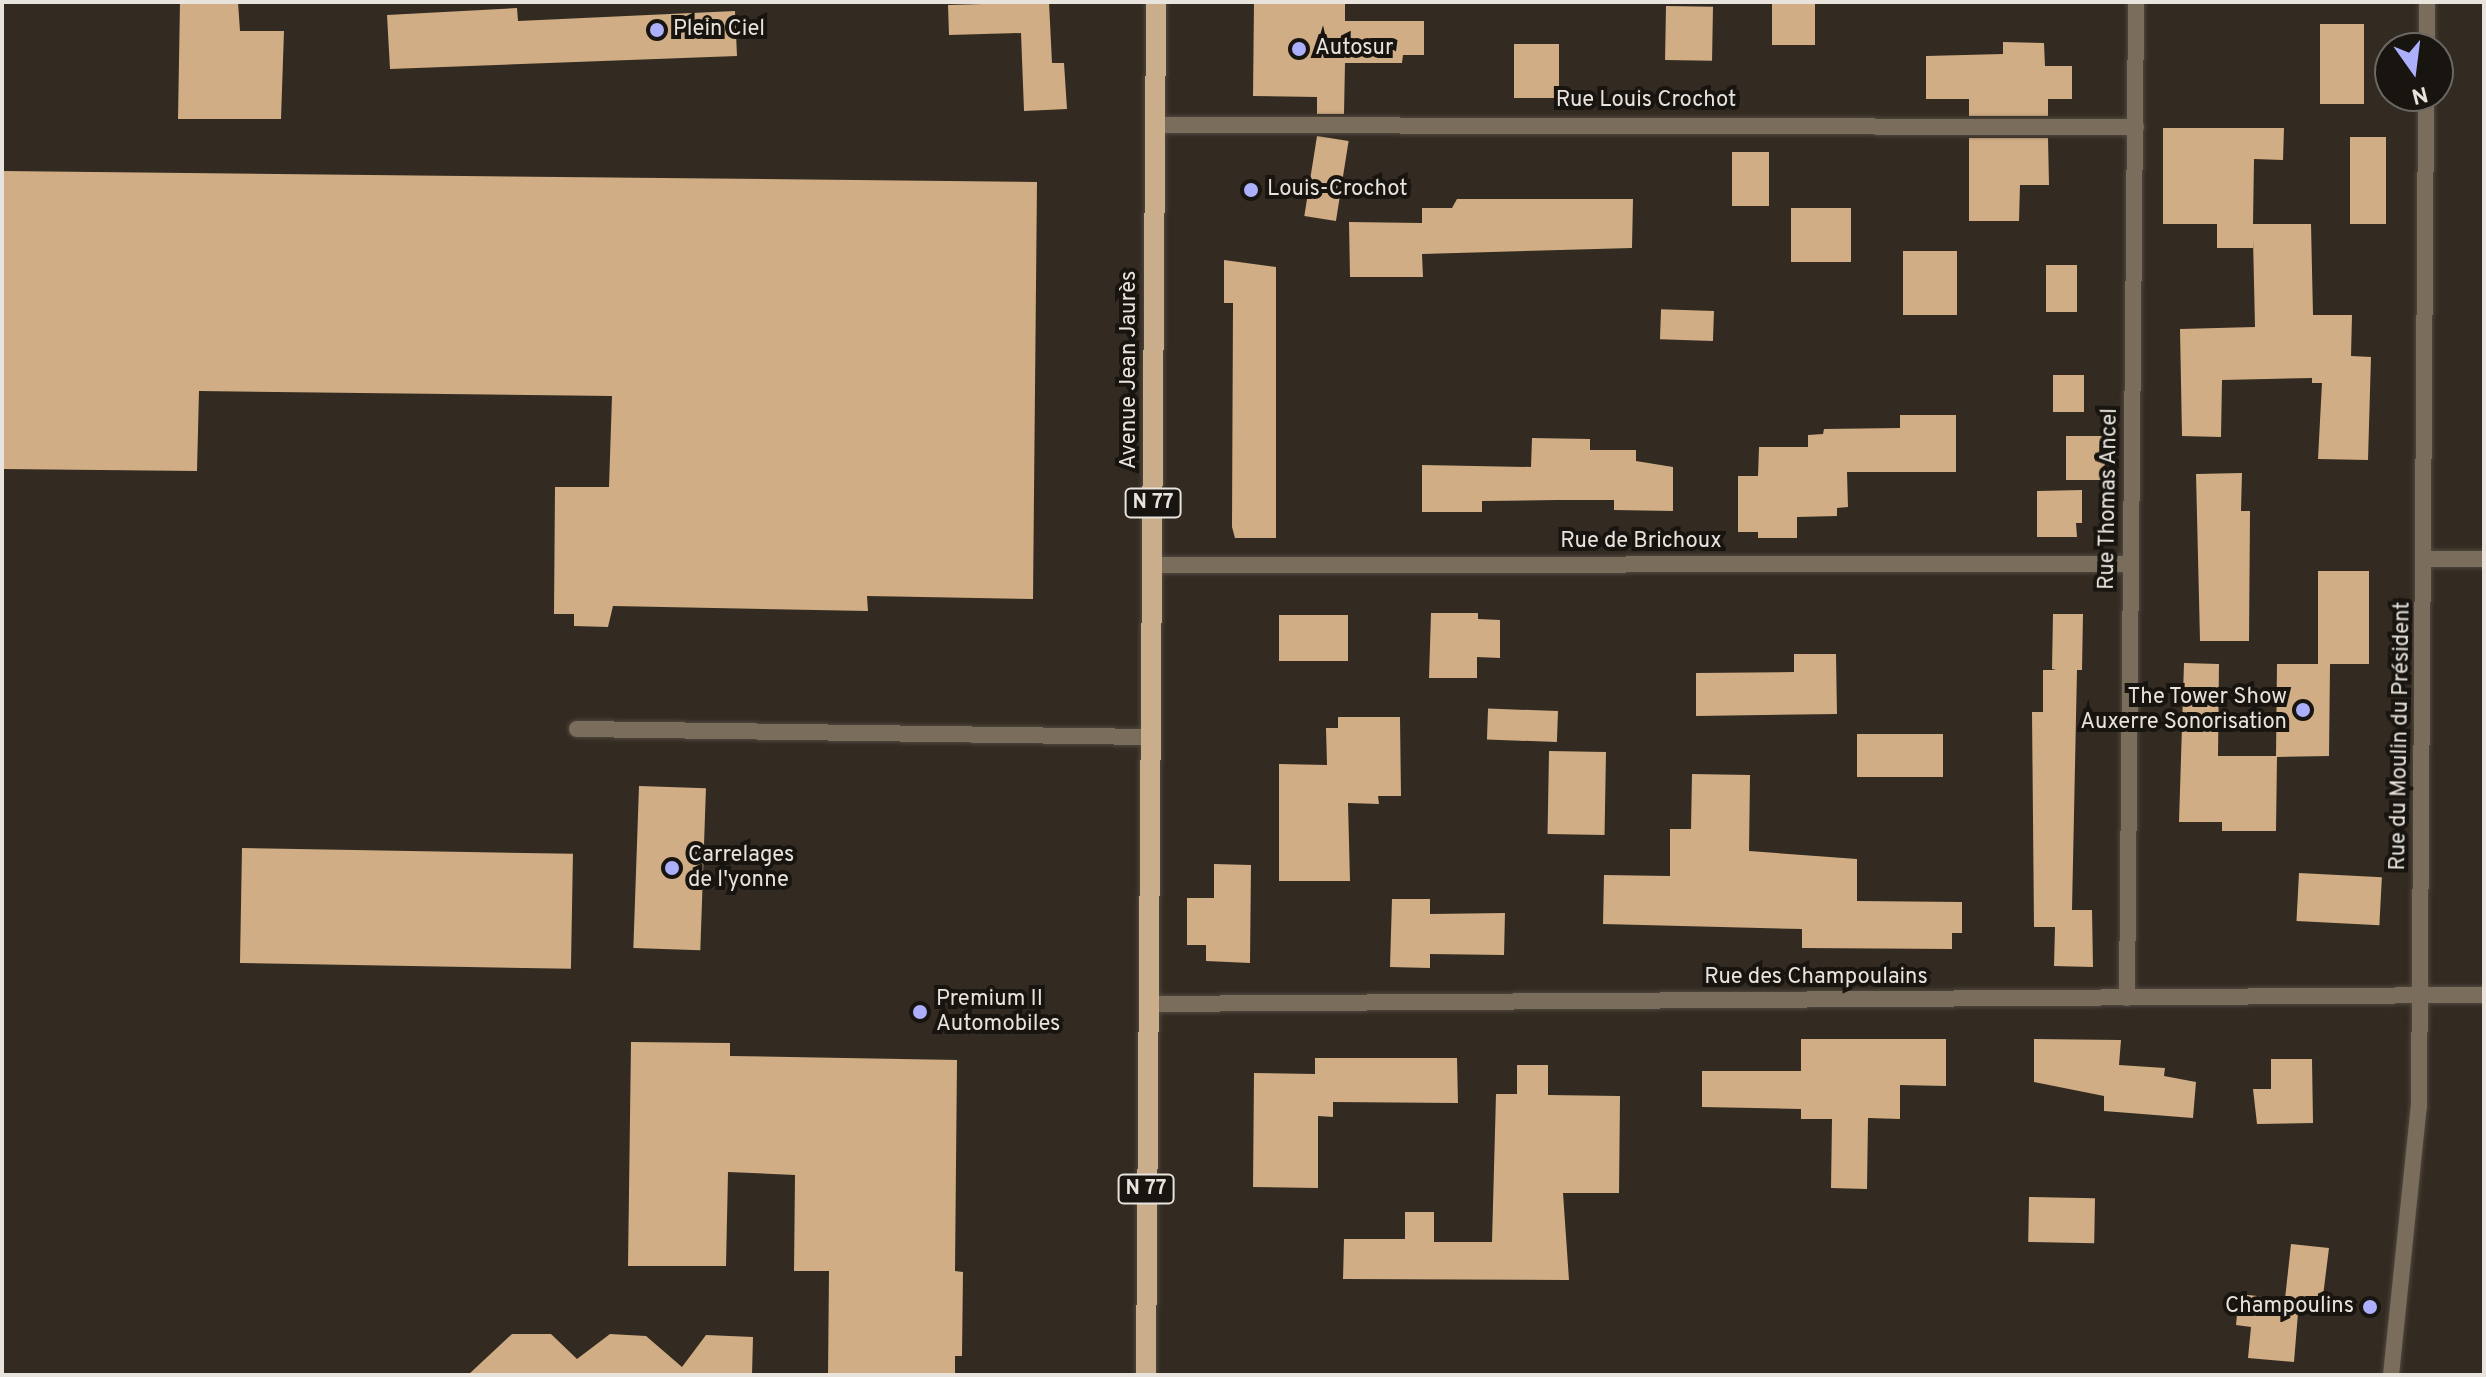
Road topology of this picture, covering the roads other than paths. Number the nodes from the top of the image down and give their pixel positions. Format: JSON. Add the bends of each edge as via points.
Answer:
{"nodes":[{"id":1,"x":1156,"y":2,"type":"edge"},
{"id":2,"x":2136,"y":2,"type":"edge"},
{"id":3,"x":2427,"y":2,"type":"edge"},
{"id":4,"x":2427,"y":32,"type":"edge"},
{"id":5,"x":2426,"y":112,"type":"edge"},
{"id":6,"x":1156,"y":125,"type":"junction"},
{"id":7,"x":2136,"y":127,"type":"junction"},
{"id":8,"x":2425,"y":559,"type":"junction"},
{"id":9,"x":2484,"y":559,"type":"edge"},
{"id":10,"x":2129,"y":564,"type":"junction"},
{"id":11,"x":1153,"y":565,"type":"junction"},
{"id":12,"x":577,"y":729,"type":"dead end"},
{"id":13,"x":1151,"y":737,"type":"junction"},
{"id":14,"x":2484,"y":995,"type":"edge"},
{"id":15,"x":2421,"y":996,"type":"junction"},
{"id":16,"x":2127,"y":998,"type":"junction"},
{"id":17,"x":1148,"y":1004,"type":"junction"},
{"id":18,"x":1146,"y":1375,"type":"edge"},
{"id":19,"x":2391,"y":1375,"type":"edge"}],
"edges":[{"from":1,"to":6,"type":"main road","name":"Avenue Jean Jaurès","number":"N 77"},
{"from":2,"to":7,"type":"street","name":"Rue Thomas Ancel"},
{"from":3,"to":4,"type":"street"},
{"from":5,"to":8,"type":"street","name":"Rue du Moulin du Président"},
{"from":6,"to":7,"type":"street","name":"Rue Louis Crochot"},
{"from":6,"to":11,"type":"main road","name":"Avenue Jean Jaurès","number":"N 77"},
{"from":7,"to":10,"type":"street","name":"Rue Thomas Ancel"},
{"from":8,"to":9,"type":"street"},
{"from":8,"to":15,"type":"street","name":"Rue du Moulin du Président"},
{"from":10,"to":11,"type":"street","name":"Rue de Brichoux"},
{"from":10,"to":16,"type":"street","name":"Rue Thomas Ancel"},
{"from":11,"to":13,"type":"main road","name":"Avenue Jean Jaurès","number":"N 77"},
{"from":12,"to":13,"type":"street"},
{"from":13,"to":17,"type":"main road","name":"Avenue Jean Jaurès","number":"N 77"},
{"from":14,"to":15,"type":"street","name":"Rue des Champoulains"},
{"from":15,"to":16,"type":"street","name":"Rue des Champoulains"},
{"from":15,"to":19,"type":"street","name":"Rue du Moulin du Président","via":[[2419,1106]]},
{"from":16,"to":17,"type":"street","name":"Rue des Champoulains"},
{"from":17,"to":18,"type":"main road","number":"N 77"}]}
